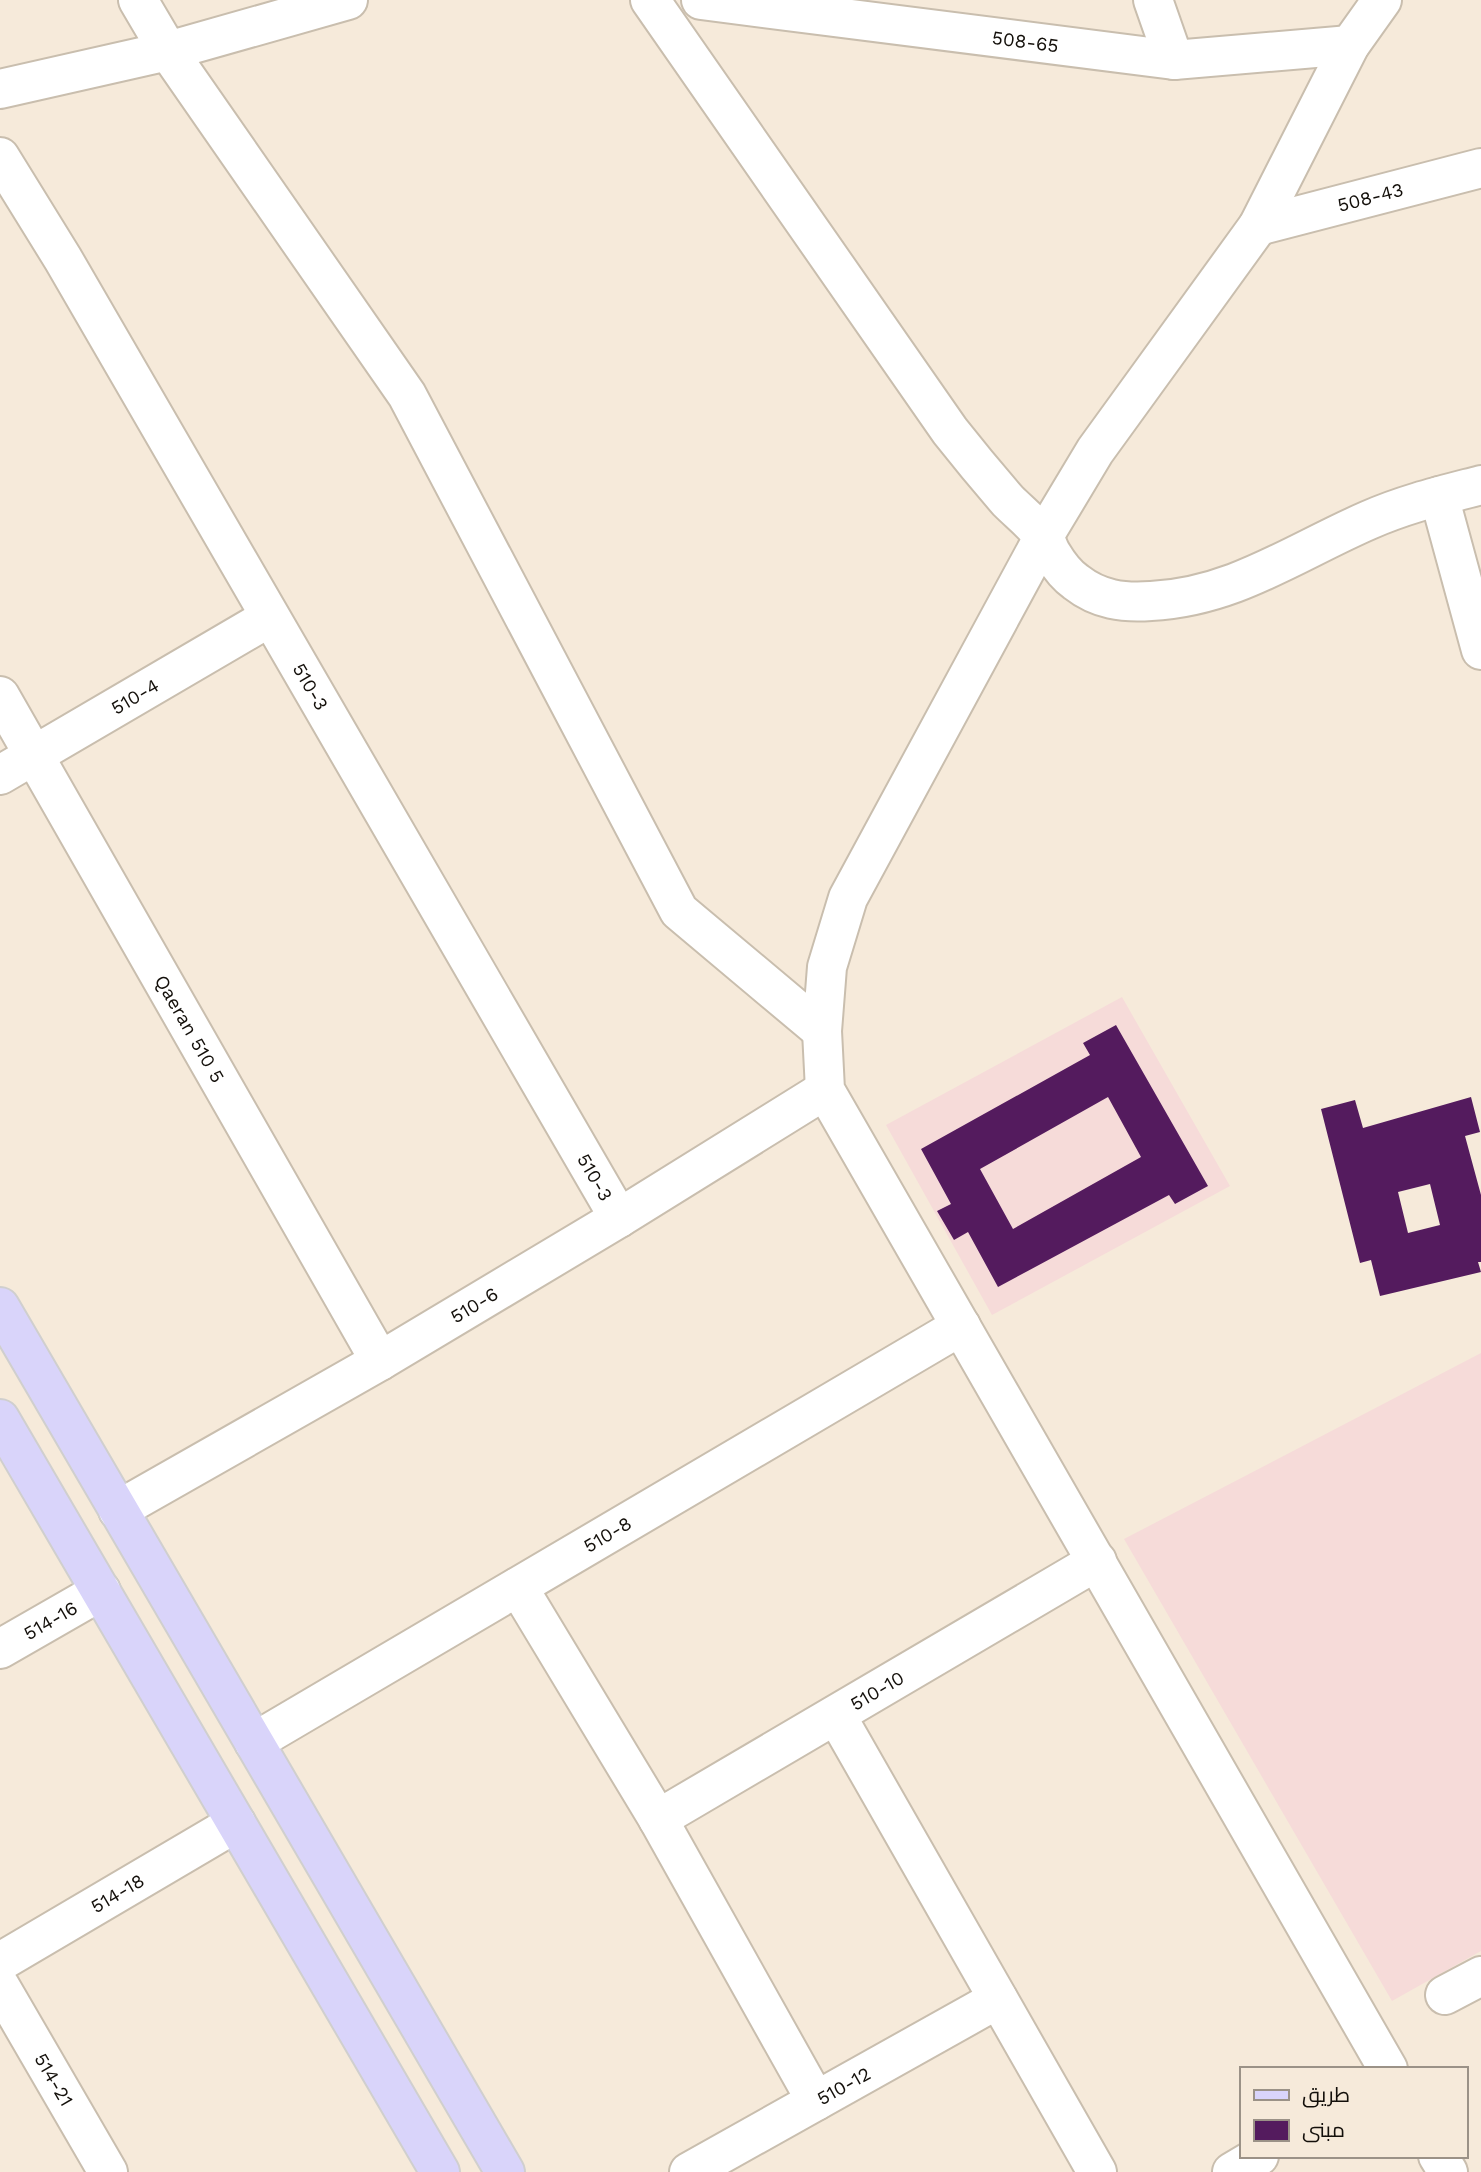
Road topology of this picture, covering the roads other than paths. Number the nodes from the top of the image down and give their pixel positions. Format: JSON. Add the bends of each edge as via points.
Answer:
{"nodes":[{"id":1,"x":138,"y":0,"type":"edge"},
{"id":2,"x":348,"y":0,"type":"edge"},
{"id":3,"x":650,"y":0,"type":"edge"},
{"id":4,"x":701,"y":0,"type":"edge"},
{"id":5,"x":1153,"y":0,"type":"edge"},
{"id":6,"x":1382,"y":0,"type":"edge"},
{"id":7,"x":812,"y":7,"type":"edge"},
{"id":8,"x":1350,"y":45,"type":"junction"},
{"id":9,"x":168,"y":51,"type":"junction"},
{"id":10,"x":1174,"y":60,"type":"junction"},
{"id":11,"x":0,"y":89,"type":"edge"},
{"id":12,"x":0,"y":157,"type":"edge"},
{"id":13,"x":1481,"y":168,"type":"edge"},
{"id":14,"x":1258,"y":226,"type":"junction"},
{"id":15,"x":1481,"y":485,"type":"edge"},
{"id":16,"x":1439,"y":496,"type":"junction"},
{"id":17,"x":1044,"y":536,"type":"junction"},
{"id":18,"x":270,"y":617,"type":"junction"},
{"id":19,"x":1481,"y":650,"type":"edge"},
{"id":20,"x":0,"y":696,"type":"edge"},
{"id":21,"x":34,"y":755,"type":"junction"},
{"id":22,"x":0,"y":775,"type":"edge"},
{"id":23,"x":822,"y":1031,"type":"junction"},
{"id":24,"x":825,"y":1090,"type":"junction"},
{"id":25,"x":619,"y":1218,"type":"junction"},
{"id":26,"x":0,"y":1307,"type":"edge"},
{"id":27,"x":961,"y":1326,"type":"junction"},
{"id":28,"x":380,"y":1361,"type":"junction"},
{"id":29,"x":0,"y":1419,"type":"edge"},
{"id":30,"x":118,"y":1510,"type":"junction"},
{"id":31,"x":1097,"y":1562,"type":"junction"},
{"id":32,"x":518,"y":1587,"type":"junction"},
{"id":33,"x":101,"y":1591,"type":"junction"},
{"id":34,"x":0,"y":1649,"type":"edge"},
{"id":35,"x":836,"y":1715,"type":"junction"},
{"id":36,"x":254,"y":1742,"type":"junction"},
{"id":37,"x":658,"y":1819,"type":"junction"},
{"id":38,"x":236,"y":1823,"type":"junction"},
{"id":39,"x":0,"y":1962,"type":"edge"},
{"id":40,"x":1481,"y":1976,"type":"edge"},
{"id":41,"x":0,"y":1986,"type":"edge"},
{"id":42,"x":1445,"y":1995,"type":"dead end"},
{"id":43,"x":998,"y":1999,"type":"junction"},
{"id":44,"x":1387,"y":2067,"type":"edge"},
{"id":45,"x":816,"y":2101,"type":"junction"},
{"id":46,"x":1256,"y":2158,"type":"edge"},
{"id":47,"x":108,"y":2172,"type":"edge"},
{"id":48,"x":440,"y":2172,"type":"edge"},
{"id":49,"x":505,"y":2172,"type":"edge"},
{"id":50,"x":689,"y":2172,"type":"edge"},
{"id":51,"x":1097,"y":2172,"type":"edge"},
{"id":52,"x":1232,"y":2172,"type":"edge"}],
"edges":[{"from":1,"to":9,"type":"street"},
{"from":2,"to":9,"type":"street"},
{"from":3,"to":17,"type":"street","via":[[950,431]]},
{"from":4,"to":7,"type":"street","name":"508-65"},
{"from":5,"to":10,"type":"street"},
{"from":6,"to":8,"type":"street"},
{"from":7,"to":10,"type":"street","name":"508-65"},
{"from":8,"to":10,"type":"street","name":"508-65"},
{"from":8,"to":14,"type":"street"},
{"from":9,"to":11,"type":"street"},
{"from":9,"to":23,"type":"street","via":[[407,395],[679,911]]},
{"from":12,"to":18,"type":"street","name":"510-3"},
{"from":13,"to":14,"type":"street","name":"508-43"},
{"from":14,"to":17,"type":"street","via":[[1095,451]]},
{"from":15,"to":16,"type":"street"},
{"from":16,"to":17,"type":"street","via":[[1371,519],[1240,583],[1166,601],[1127,603],[1091,592],[1062,569]]},
{"from":16,"to":19,"type":"street"},
{"from":17,"to":23,"type":"street","via":[[848,898],[827,967]]},
{"from":18,"to":21,"type":"street","name":"510-4"},
{"from":18,"to":25,"type":"street","name":"510-3"},
{"from":20,"to":21,"type":"street","name":"Qaeran 510 5"},
{"from":21,"to":22,"type":"street","name":"510-4"},
{"from":21,"to":28,"type":"street","name":"Qaeran 510 5"},
{"from":23,"to":24,"type":"street"},
{"from":24,"to":25,"type":"street","name":"510-6"},
{"from":24,"to":27,"type":"street"},
{"from":25,"to":28,"type":"street","name":"510-6"},
{"from":26,"to":30,"type":"main road"},
{"from":27,"to":31,"type":"street"},
{"from":27,"to":32,"type":"street","name":"510-8"},
{"from":28,"to":30,"type":"street","name":"510-6"},
{"from":29,"to":33,"type":"main road"},
{"from":30,"to":36,"type":"main road"},
{"from":31,"to":35,"type":"street","name":"510-10"},
{"from":31,"to":44,"type":"street"},
{"from":32,"to":36,"type":"street","name":"510-8"},
{"from":32,"to":37,"type":"street"},
{"from":33,"to":34,"type":"street","name":"514-16"},
{"from":33,"to":38,"type":"main road"},
{"from":35,"to":37,"type":"street","name":"510-10"},
{"from":35,"to":43,"type":"street"},
{"from":36,"to":49,"type":"main road"},
{"from":37,"to":45,"type":"street"},
{"from":38,"to":39,"type":"street","name":"514-18"},
{"from":38,"to":48,"type":"main road"},
{"from":40,"to":42,"type":"street"},
{"from":41,"to":47,"type":"street","name":"514-21"},
{"from":43,"to":45,"type":"street","name":"510-12"},
{"from":43,"to":51,"type":"street"},
{"from":45,"to":50,"type":"street","name":"510-12"},
{"from":46,"to":52,"type":"street"}]}
